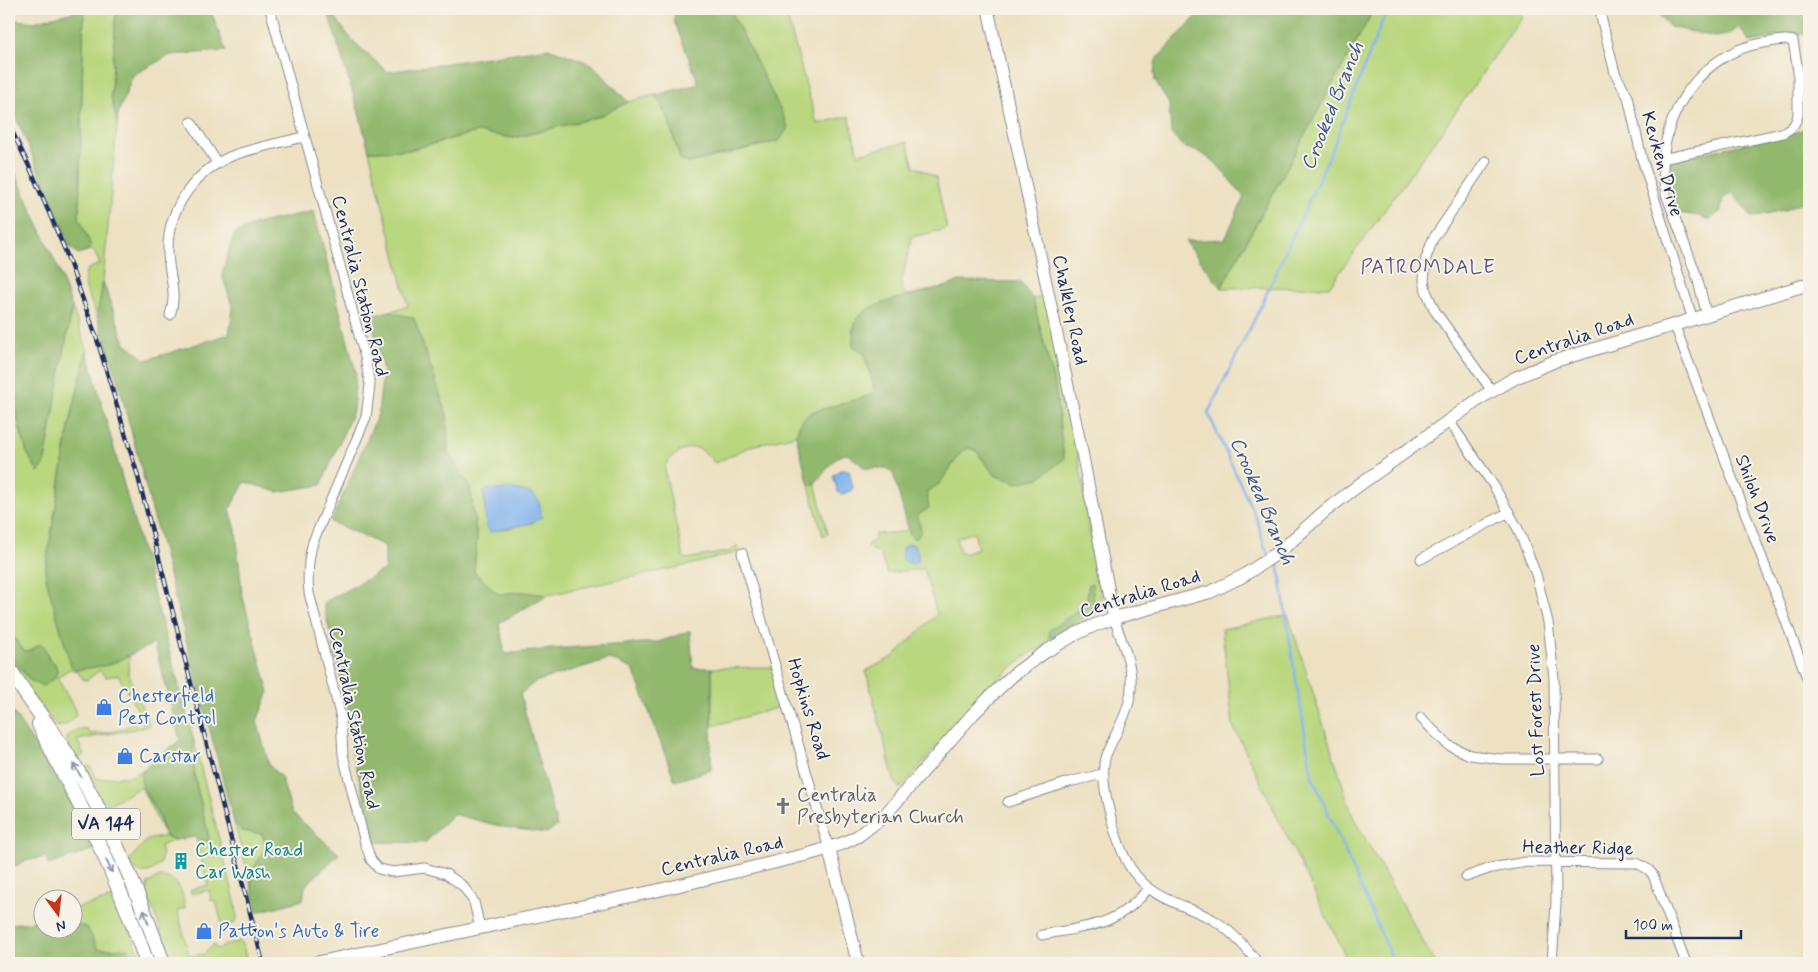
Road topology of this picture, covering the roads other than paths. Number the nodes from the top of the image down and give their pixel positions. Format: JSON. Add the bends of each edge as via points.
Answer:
{"nodes":[{"id":1,"x":270,"y":9,"type":"edge"},
{"id":2,"x":988,"y":9,"type":"edge"},
{"id":3,"x":1601,"y":16,"type":"dead end"},
{"id":4,"x":191,"y":122,"type":"dead end"},
{"id":5,"x":304,"y":137,"type":"junction"},
{"id":6,"x":1662,"y":159,"type":"junction"},
{"id":7,"x":1486,"y":162,"type":"dead end"},
{"id":8,"x":218,"y":164,"type":"junction"},
{"id":9,"x":1809,"y":284,"type":"edge"},
{"id":10,"x":170,"y":315,"type":"dead end"},
{"id":11,"x":1707,"y":316,"type":"junction"},
{"id":12,"x":1693,"y":320,"type":"junction"},
{"id":13,"x":1675,"y":326,"type":"junction"},
{"id":14,"x":1492,"y":391,"type":"junction"},
{"id":15,"x":1449,"y":421,"type":"junction"},
{"id":16,"x":1509,"y":512,"type":"junction"},
{"id":17,"x":742,"y":552,"type":"dead end"},
{"id":18,"x":1421,"y":559,"type":"dead end"},
{"id":19,"x":1114,"y":618,"type":"junction"},
{"id":20,"x":9,"y":668,"type":"edge"},
{"id":21,"x":1809,"y":683,"type":"edge"},
{"id":22,"x":27,"y":696,"type":"junction"},
{"id":23,"x":1421,"y":718,"type":"dead end"},
{"id":24,"x":1554,"y":758,"type":"junction"},
{"id":25,"x":1598,"y":759,"type":"dead end"},
{"id":26,"x":1103,"y":774,"type":"junction"},
{"id":27,"x":1008,"y":802,"type":"dead end"},
{"id":28,"x":829,"y":849,"type":"junction"},
{"id":29,"x":1555,"y":861,"type":"junction"},
{"id":30,"x":1466,"y":877,"type":"dead end"},
{"id":31,"x":1149,"y":888,"type":"junction"},
{"id":32,"x":480,"y":928,"type":"junction"},
{"id":33,"x":1042,"y":935,"type":"dead end"},
{"id":34,"x":147,"y":963,"type":"edge"},
{"id":35,"x":163,"y":963,"type":"edge"},
{"id":36,"x":315,"y":963,"type":"edge"},
{"id":37,"x":858,"y":963,"type":"edge"},
{"id":38,"x":1258,"y":963,"type":"edge"},
{"id":39,"x":1552,"y":963,"type":"edge"},
{"id":40,"x":1686,"y":963,"type":"edge"}],
"edges":[{"from":1,"to":5,"type":"street","name":"Centralia Station Road"},
{"from":2,"to":19,"type":"street","name":"Chalkley Road"},
{"from":3,"to":12,"type":"street","name":"Kevken Drive","via":[[1615,72],[1628,97],[1642,160]]},
{"from":4,"to":8,"type":"street"},
{"from":5,"to":8,"type":"street","via":[[236,154]]},
{"from":5,"to":32,"type":"street","name":"Centralia Station Road","via":[[370,385],[366,417],[313,542],[307,576],[341,718],[343,755],[365,843],[378,869],[393,872],[425,868],[446,874],[463,886],[474,902]]},
{"from":6,"to":6,"type":"street","via":[[1674,115],[1710,67],[1745,46],[1793,41],[1798,71],[1798,114],[1789,130]]},
{"from":6,"to":11,"type":"street","via":[[1666,194],[1697,277]]},
{"from":7,"to":14,"type":"street","via":[[1433,240],[1426,258],[1424,280],[1435,311]]},
{"from":8,"to":10,"type":"street","via":[[191,186],[175,215],[168,251],[174,298]]},
{"from":9,"to":11,"type":"main road","name":"Centralia Road"},
{"from":11,"to":12,"type":"main road","name":"Centralia Road"},
{"from":12,"to":13,"type":"main road","name":"Centralia Road"},
{"from":13,"to":14,"type":"main road","name":"Centralia Road","via":[[1555,361]]},
{"from":13,"to":21,"type":"street","name":"Shiloh Drive"},
{"from":14,"to":15,"type":"main road","name":"Centralia Road"},
{"from":15,"to":16,"type":"street","name":"Lost Forest Drive"},
{"from":15,"to":19,"type":"main road","name":"Centralia Road","via":[[1352,490],[1279,552],[1227,585]]},
{"from":16,"to":18,"type":"street"},
{"from":16,"to":24,"type":"street","name":"Lost Forest Drive","via":[[1536,574],[1548,622],[1554,678]]},
{"from":17,"to":28,"type":"street","name":"Hopkins Road"},
{"from":19,"to":26,"type":"street","via":[[1132,686],[1128,708],[1106,755]]},
{"from":19,"to":28,"type":"main road","name":"Centralia Road","via":[[1061,642],[1013,675],[973,714],[884,816],[858,836]]},
{"from":20,"to":22,"type":"main road","number":"VA 144"},
{"from":22,"to":34,"type":"main road","number":"VA 144","one_way":true,"via":[[113,874]]},
{"from":35,"to":22,"type":"main road","number":"VA 144","one_way":true,"via":[[101,813],[67,752]]},
{"from":23,"to":24,"type":"street","via":[[1448,745],[1470,755],[1481,758]]},
{"from":24,"to":25,"type":"street"},
{"from":24,"to":29,"type":"street","name":"Lost Forest Drive"},
{"from":26,"to":27,"type":"street"},
{"from":26,"to":31,"type":"street","via":[[1121,847],[1133,871]]},
{"from":28,"to":32,"type":"main road","name":"Centralia Road"},
{"from":28,"to":37,"type":"main road","name":"Hopkins Road"},
{"from":29,"to":30,"type":"street","name":"Heather Ridge","via":[[1508,864]]},
{"from":29,"to":39,"type":"street","name":"Lost Forest Drive"},
{"from":29,"to":40,"type":"street","name":"Heather Ridge","via":[[1632,862],[1644,866],[1653,875]]},
{"from":31,"to":33,"type":"street","via":[[1117,917],[1103,923]]},
{"from":31,"to":38,"type":"street","via":[[1163,898],[1212,919],[1245,947]]},
{"from":32,"to":36,"type":"main road","name":"Centralia Road"}]}
